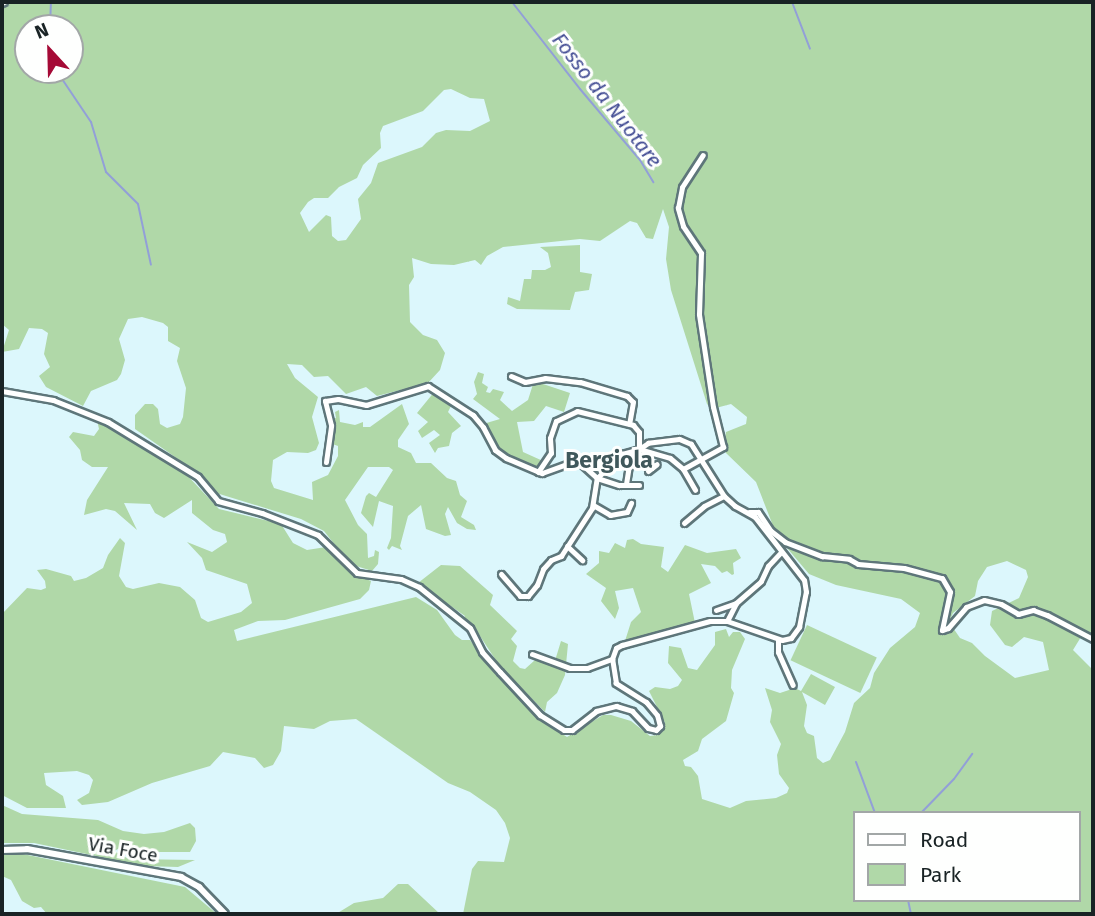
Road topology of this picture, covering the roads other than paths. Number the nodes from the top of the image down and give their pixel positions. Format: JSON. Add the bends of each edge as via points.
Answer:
{"nodes":[{"id":1,"x":703,"y":155,"type":"dead end"},
{"id":2,"x":511,"y":376,"type":"dead end"},
{"id":3,"x":2,"y":391,"type":"edge"},
{"id":4,"x":629,"y":424,"type":"junction"},
{"id":5,"x":639,"y":449,"type":"junction"},
{"id":6,"x":701,"y":460,"type":"junction"},
{"id":7,"x":326,"y":462,"type":"dead end"},
{"id":8,"x":657,"y":464,"type":"dead end"},
{"id":9,"x":683,"y":469,"type":"junction"},
{"id":10,"x":648,"y":471,"type":"dead end"},
{"id":11,"x":538,"y":472,"type":"junction"},
{"id":12,"x":597,"y":478,"type":"junction"},
{"id":13,"x":622,"y":485,"type":"junction"},
{"id":14,"x":639,"y":485,"type":"dead end"},
{"id":15,"x":695,"y":490,"type":"dead end"},
{"id":16,"x":724,"y":496,"type":"junction"},
{"id":17,"x":631,"y":503,"type":"dead end"},
{"id":18,"x":593,"y":505,"type":"junction"},
{"id":19,"x":749,"y":512,"type":"junction"},
{"id":20,"x":684,"y":523,"type":"dead end"},
{"id":21,"x":567,"y":546,"type":"junction"},
{"id":22,"x":781,"y":552,"type":"junction"},
{"id":23,"x":582,"y":560,"type":"dead end"},
{"id":24,"x":501,"y":574,"type":"dead end"},
{"id":25,"x":736,"y":603,"type":"junction"},
{"id":26,"x":716,"y":610,"type":"dead end"},
{"id":27,"x":727,"y":621,"type":"junction"},
{"id":28,"x":778,"y":639,"type":"junction"},
{"id":29,"x":1093,"y":639,"type":"edge"},
{"id":30,"x":532,"y":654,"type":"dead end"},
{"id":31,"x":612,"y":659,"type":"junction"},
{"id":32,"x":793,"y":685,"type":"dead end"},
{"id":33,"x":2,"y":850,"type":"edge"},
{"id":34,"x":225,"y":914,"type":"edge"}],
"edges":[{"from":1,"to":6,"type":"street","via":[[682,187],[678,208],[682,226],[701,253],[699,314],[723,447]]},
{"from":2,"to":4,"type":"street","via":[[525,382],[545,378],[580,382],[626,396],[633,402]]},
{"from":3,"to":31,"type":"street","via":[[52,400],[108,422],[198,477],[218,501],[318,535],[356,573],[401,579],[419,587],[470,628],[482,652],[558,728],[572,730],[596,711],[617,706],[632,711],[648,729],[660,726],[646,702],[616,683]]},
{"from":4,"to":5,"type":"street","via":[[639,432]]},
{"from":4,"to":11,"type":"street","via":[[580,410],[556,421],[551,453]]},
{"from":5,"to":6,"type":"street","via":[[653,441],[679,439],[691,444]]},
{"from":5,"to":9,"type":"street","via":[[660,454]]},
{"from":5,"to":12,"type":"street","via":[[619,455]]},
{"from":5,"to":13,"type":"street"},
{"from":6,"to":9,"type":"street"},
{"from":6,"to":16,"type":"street"},
{"from":7,"to":11,"type":"street","via":[[331,425],[324,403],[366,405],[430,387],[473,415],[495,450]]},
{"from":8,"to":10,"type":"street"},
{"from":9,"to":15,"type":"street"},
{"from":11,"to":12,"type":"street","via":[[575,460]]},
{"from":12,"to":13,"type":"street"},
{"from":12,"to":18,"type":"street"},
{"from":13,"to":14,"type":"street"},
{"from":16,"to":19,"type":"street"},
{"from":16,"to":20,"type":"street"},
{"from":17,"to":18,"type":"street","via":[[628,512],[610,515]]},
{"from":18,"to":21,"type":"street"},
{"from":19,"to":22,"type":"street"},
{"from":19,"to":29,"type":"street","via":[[758,512],[785,542],[822,556],[942,578],[950,592],[942,630],[966,607],[985,600],[1018,614],[1033,610]]},
{"from":21,"to":23,"type":"street"},
{"from":21,"to":24,"type":"street","via":[[542,569],[537,585],[524,597]]},
{"from":22,"to":25,"type":"street","via":[[761,581]]},
{"from":22,"to":28,"type":"street","via":[[804,580],[806,592],[797,632],[791,638]]},
{"from":25,"to":26,"type":"street"},
{"from":25,"to":27,"type":"street"},
{"from":27,"to":28,"type":"street"},
{"from":27,"to":31,"type":"street","via":[[710,621],[622,645]]},
{"from":28,"to":32,"type":"street","via":[[778,652]]},
{"from":30,"to":31,"type":"street","via":[[570,668],[587,668]]},
{"from":33,"to":34,"type":"main road","name":"Via Foce","via":[[27,849],[181,877],[199,887]]}]}
